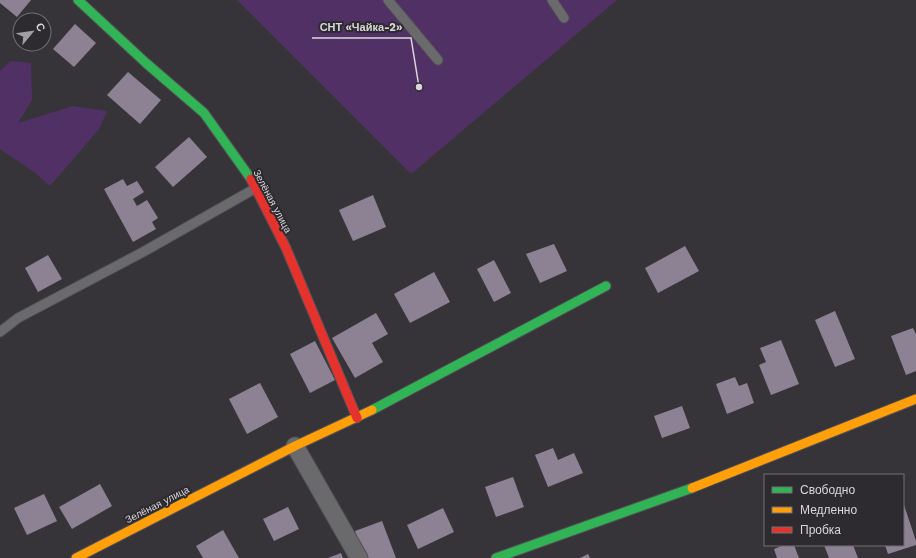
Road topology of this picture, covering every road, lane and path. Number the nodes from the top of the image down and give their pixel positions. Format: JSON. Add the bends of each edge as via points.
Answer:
{"nodes":[{"id":1,"x":78,"y":0,"type":"edge"},
{"id":2,"x":388,"y":0,"type":"edge"},
{"id":3,"x":552,"y":0,"type":"edge"},
{"id":4,"x":564,"y":18,"type":"dead end"},
{"id":5,"x":438,"y":60,"type":"dead end"},
{"id":6,"x":256,"y":188,"type":"junction"},
{"id":7,"x":606,"y":286,"type":"dead end"},
{"id":8,"x":0,"y":332,"type":"edge"},
{"id":9,"x":916,"y":399,"type":"edge"},
{"id":10,"x":357,"y":418,"type":"junction"},
{"id":11,"x":295,"y":446,"type":"junction"},
{"id":12,"x":76,"y":558,"type":"edge"},
{"id":13,"x":359,"y":558,"type":"edge"},
{"id":14,"x":496,"y":558,"type":"edge"}],
"edges":[{"from":1,"to":6,"type":"street","name":"Зелёная улица","via":[[204,113]]},
{"from":2,"to":5,"type":"lane"},
{"from":3,"to":4,"type":"lane"},
{"from":6,"to":8,"type":"lane","via":[[18,318]]},
{"from":6,"to":10,"type":"street","name":"Зелёная улица","via":[[286,248]]},
{"from":7,"to":10,"type":"street","name":"Зелёная улица"},
{"from":9,"to":14,"type":"street","via":[[672,496]]},
{"from":10,"to":11,"type":"street","name":"Зелёная улица"},
{"from":11,"to":12,"type":"street","name":"Зелёная улица"},
{"from":11,"to":13,"type":"street"}]}
